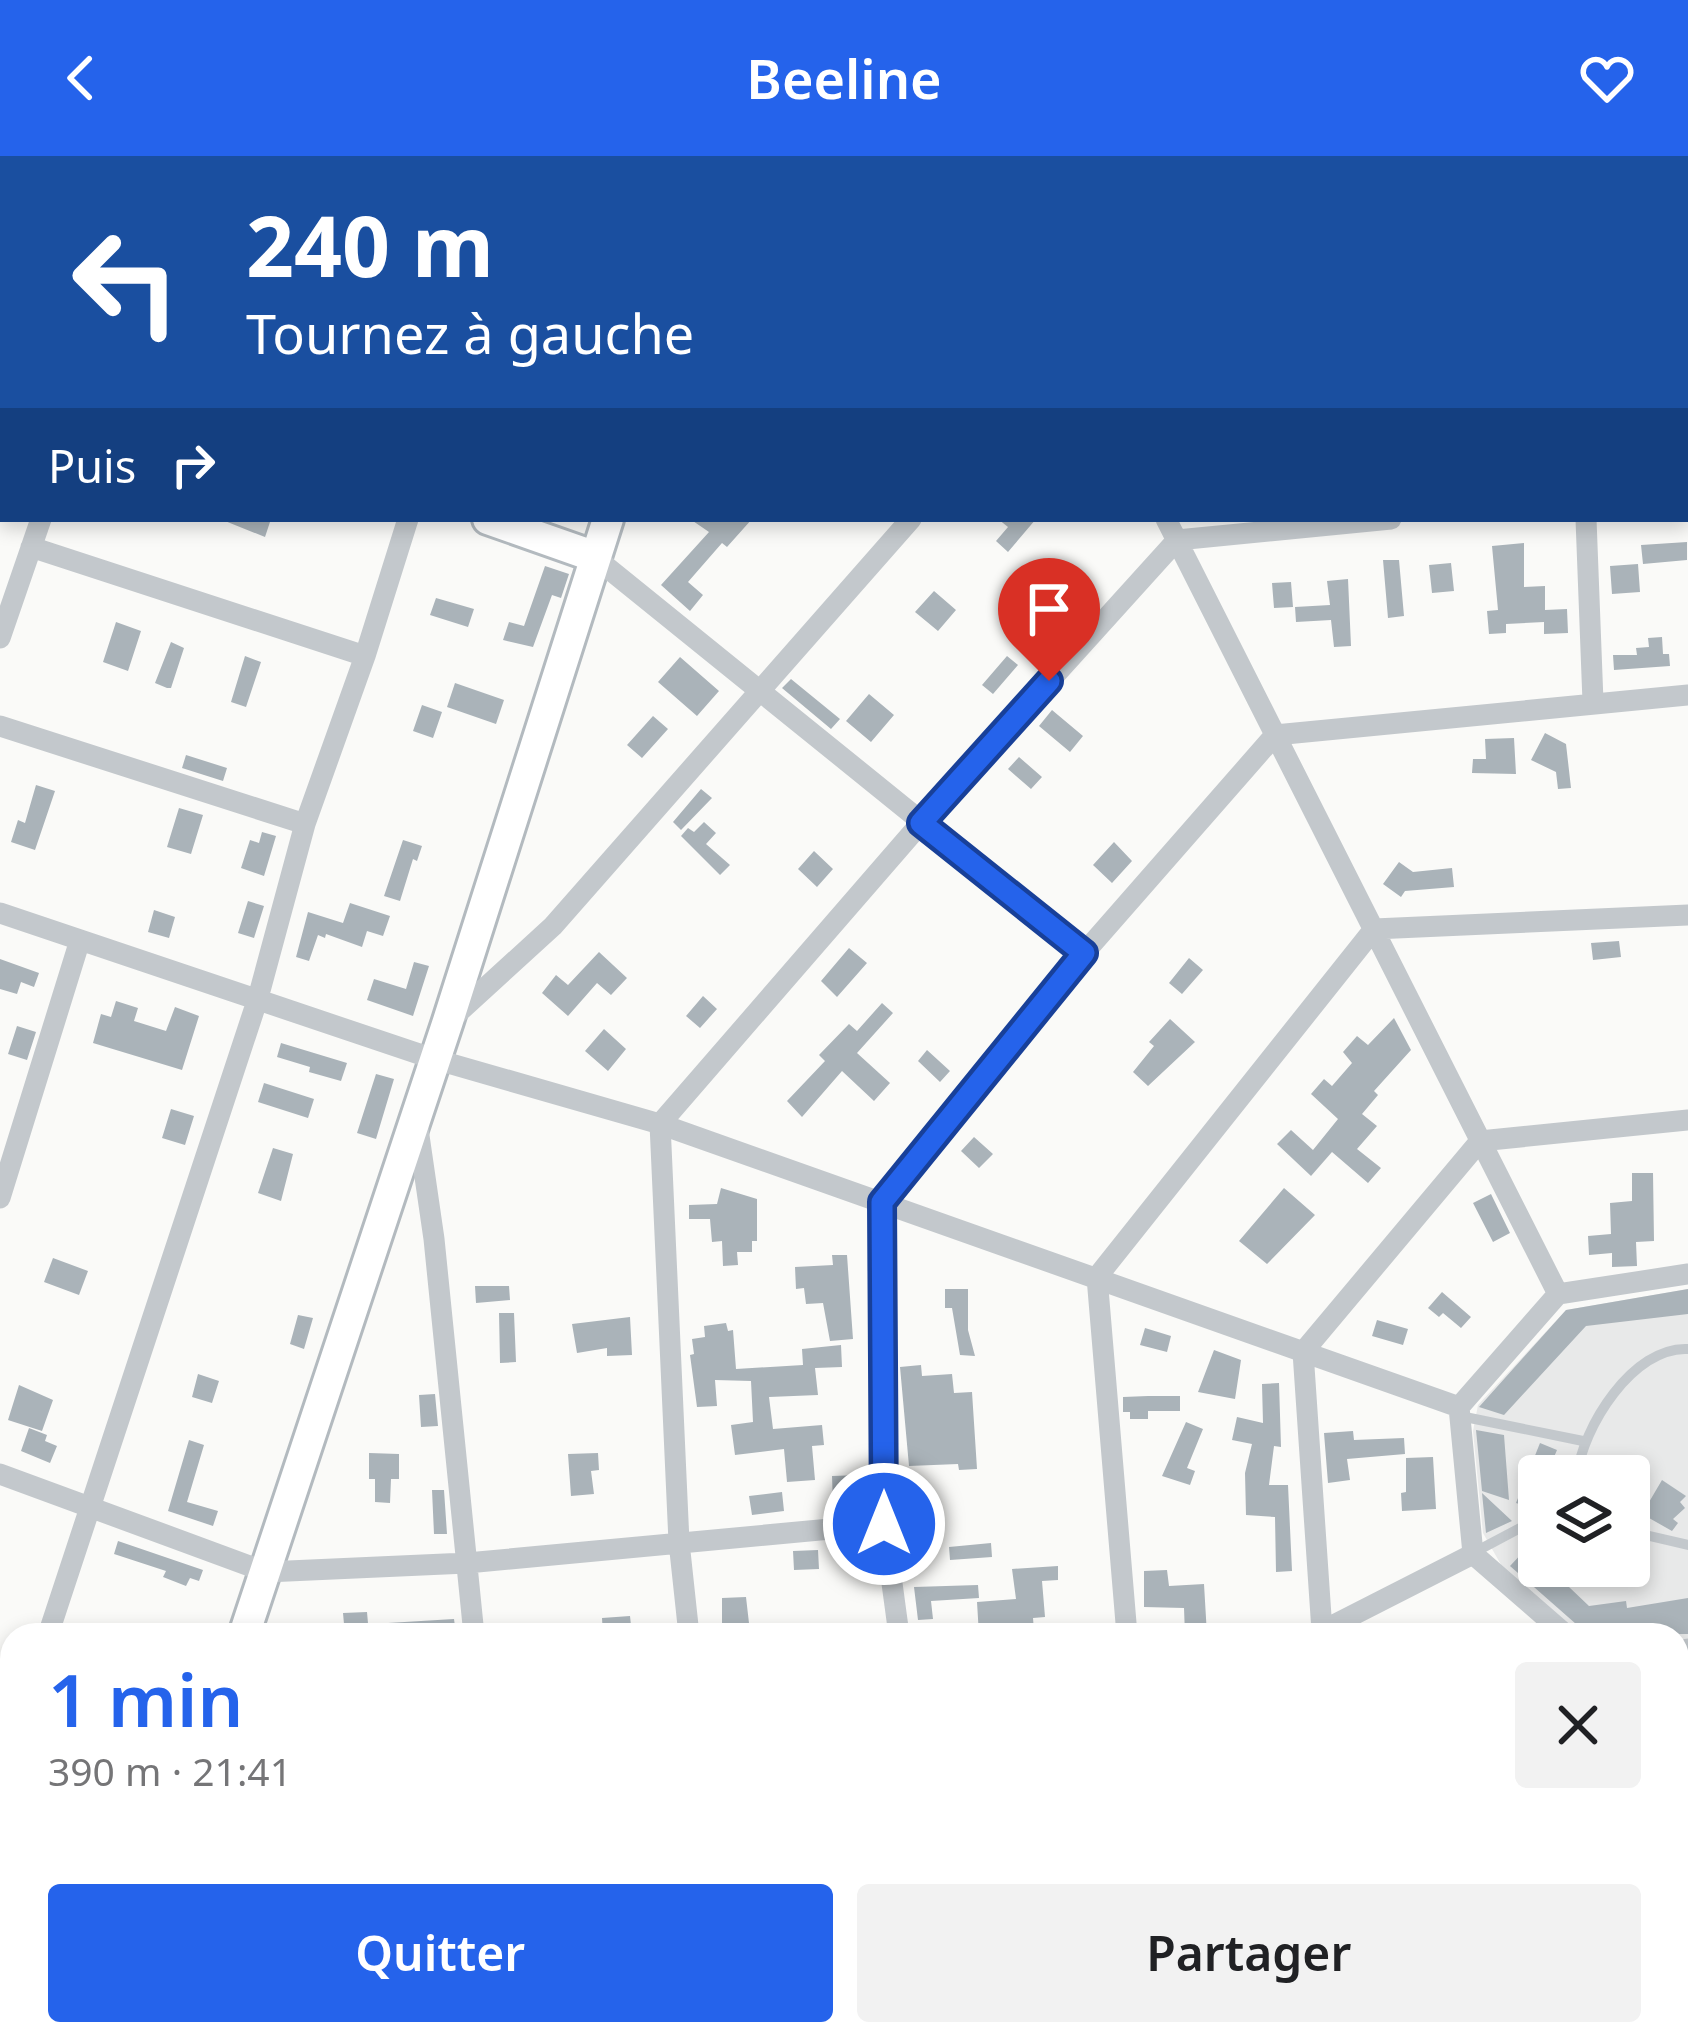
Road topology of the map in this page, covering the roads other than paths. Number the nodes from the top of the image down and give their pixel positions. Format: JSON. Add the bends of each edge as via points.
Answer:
{"nodes":[{"id":1,"x":40,"y":522,"type":"edge"},
{"id":2,"x":407,"y":522,"type":"edge"},
{"id":3,"x":497,"y":522,"type":"edge"},
{"id":4,"x":607,"y":522,"type":"edge"},
{"id":5,"x":908,"y":522,"type":"edge"},
{"id":6,"x":1168,"y":522,"type":"edge"},
{"id":7,"x":1360,"y":522,"type":"edge"},
{"id":8,"x":1586,"y":522,"type":"edge"},
{"id":9,"x":1177,"y":540,"type":"junction"},
{"id":10,"x":31,"y":547,"type":"junction"},
{"id":11,"x":593,"y":556,"type":"junction"},
{"id":12,"x":0,"y":638,"type":"edge"},
{"id":13,"x":365,"y":656,"type":"junction"},
{"id":14,"x":759,"y":687,"type":"junction"},
{"id":15,"x":1688,"y":695,"type":"edge"},
{"id":16,"x":1593,"y":702,"type":"junction"},
{"id":17,"x":0,"y":726,"type":"edge"},
{"id":18,"x":1275,"y":735,"type":"junction"},
{"id":19,"x":921,"y":823,"type":"junction"},
{"id":20,"x":305,"y":824,"type":"junction"},
{"id":21,"x":0,"y":914,"type":"edge"},
{"id":22,"x":1688,"y":915,"type":"edge"},
{"id":23,"x":1374,"y":929,"type":"junction"},
{"id":24,"x":80,"y":940,"type":"junction"},
{"id":25,"x":1084,"y":953,"type":"junction"},
{"id":26,"x":258,"y":998,"type":"junction"},
{"id":27,"x":448,"y":1021,"type":"junction"},
{"id":28,"x":434,"y":1059,"type":"junction"},
{"id":29,"x":416,"y":1116,"type":"junction"},
{"id":30,"x":1688,"y":1120,"type":"edge"},
{"id":31,"x":660,"y":1124,"type":"junction"},
{"id":32,"x":1480,"y":1141,"type":"junction"},
{"id":33,"x":0,"y":1198,"type":"edge"},
{"id":34,"x":882,"y":1202,"type":"junction"},
{"id":35,"x":1688,"y":1274,"type":"edge"},
{"id":36,"x":1096,"y":1277,"type":"junction"},
{"id":37,"x":1558,"y":1294,"type":"junction"},
{"id":38,"x":1688,"y":1349,"type":"edge"},
{"id":39,"x":1304,"y":1352,"type":"junction"},
{"id":40,"x":1459,"y":1412,"type":"junction"},
{"id":41,"x":1582,"y":1442,"type":"junction"},
{"id":42,"x":1580,"y":1455,"type":"edge"},
{"id":43,"x":0,"y":1474,"type":"edge"},
{"id":44,"x":89,"y":1504,"type":"junction"},
{"id":45,"x":884,"y":1524,"type":"junction"},
{"id":46,"x":1518,"y":1529,"type":"edge"},
{"id":47,"x":1650,"y":1536,"type":"edge"},
{"id":48,"x":679,"y":1542,"type":"junction"},
{"id":49,"x":1688,"y":1545,"type":"edge"},
{"id":50,"x":1473,"y":1554,"type":"junction"},
{"id":51,"x":466,"y":1563,"type":"junction"},
{"id":52,"x":266,"y":1573,"type":"junction"},
{"id":53,"x":52,"y":1623,"type":"edge"},
{"id":54,"x":248,"y":1623,"type":"edge"},
{"id":55,"x":473,"y":1623,"type":"edge"},
{"id":56,"x":688,"y":1623,"type":"edge"},
{"id":57,"x":897,"y":1623,"type":"edge"},
{"id":58,"x":1126,"y":1623,"type":"edge"},
{"id":59,"x":1320,"y":1623,"type":"edge"},
{"id":60,"x":1342,"y":1623,"type":"edge"},
{"id":61,"x":1553,"y":1623,"type":"edge"}],
"edges":[{"from":1,"to":10,"type":"street"},
{"from":2,"to":13,"type":"street"},
{"from":3,"to":11,"type":"main road"},
{"from":4,"to":11,"type":"main road"},
{"from":5,"to":14,"type":"street"},
{"from":6,"to":9,"type":"street"},
{"from":7,"to":9,"type":"street"},
{"from":8,"to":16,"type":"street"},
{"from":9,"to":18,"type":"street"},
{"from":9,"to":19,"type":"street"},
{"from":10,"to":12,"type":"street"},
{"from":10,"to":13,"type":"street"},
{"from":11,"to":14,"type":"street"},
{"from":11,"to":27,"type":"main road"},
{"from":13,"to":20,"type":"street"},
{"from":14,"to":19,"type":"street"},
{"from":14,"to":27,"type":"street","via":[[553,926]]},
{"from":15,"to":16,"type":"street"},
{"from":16,"to":18,"type":"street"},
{"from":17,"to":20,"type":"street"},
{"from":18,"to":23,"type":"street"},
{"from":18,"to":25,"type":"street"},
{"from":19,"to":25,"type":"street"},
{"from":19,"to":31,"type":"street"},
{"from":20,"to":26,"type":"street"},
{"from":21,"to":24,"type":"street"},
{"from":22,"to":23,"type":"street"},
{"from":23,"to":32,"type":"street"},
{"from":23,"to":36,"type":"street"},
{"from":24,"to":26,"type":"street"},
{"from":24,"to":33,"type":"street"},
{"from":25,"to":34,"type":"street"},
{"from":26,"to":28,"type":"street"},
{"from":26,"to":44,"type":"street"},
{"from":27,"to":28,"type":"main road"},
{"from":28,"to":29,"type":"main road"},
{"from":28,"to":31,"type":"street"},
{"from":29,"to":51,"type":"street"},
{"from":29,"to":52,"type":"main road"},
{"from":30,"to":32,"type":"street"},
{"from":31,"to":34,"type":"street"},
{"from":31,"to":48,"type":"street"},
{"from":32,"to":37,"type":"street"},
{"from":32,"to":39,"type":"street"},
{"from":34,"to":36,"type":"street"},
{"from":34,"to":45,"type":"street"},
{"from":35,"to":37,"type":"street"},
{"from":36,"to":39,"type":"street"},
{"from":36,"to":58,"type":"street"},
{"from":37,"to":40,"type":"street"},
{"from":38,"to":41,"type":"lane","via":[[1642,1362]]},
{"from":39,"to":40,"type":"street"},
{"from":39,"to":59,"type":"street"},
{"from":40,"to":41,"type":"lane"},
{"from":40,"to":50,"type":"street"},
{"from":41,"to":42,"type":"lane"},
{"from":43,"to":44,"type":"street"},
{"from":44,"to":52,"type":"street"},
{"from":44,"to":53,"type":"street"},
{"from":45,"to":48,"type":"street"},
{"from":45,"to":57,"type":"street"},
{"from":46,"to":50,"type":"lane"},
{"from":47,"to":49,"type":"lane"},
{"from":48,"to":51,"type":"street"},
{"from":48,"to":56,"type":"street"},
{"from":50,"to":60,"type":"street"},
{"from":50,"to":61,"type":"street"},
{"from":51,"to":52,"type":"street"},
{"from":51,"to":55,"type":"street"},
{"from":52,"to":54,"type":"main road"}]}
